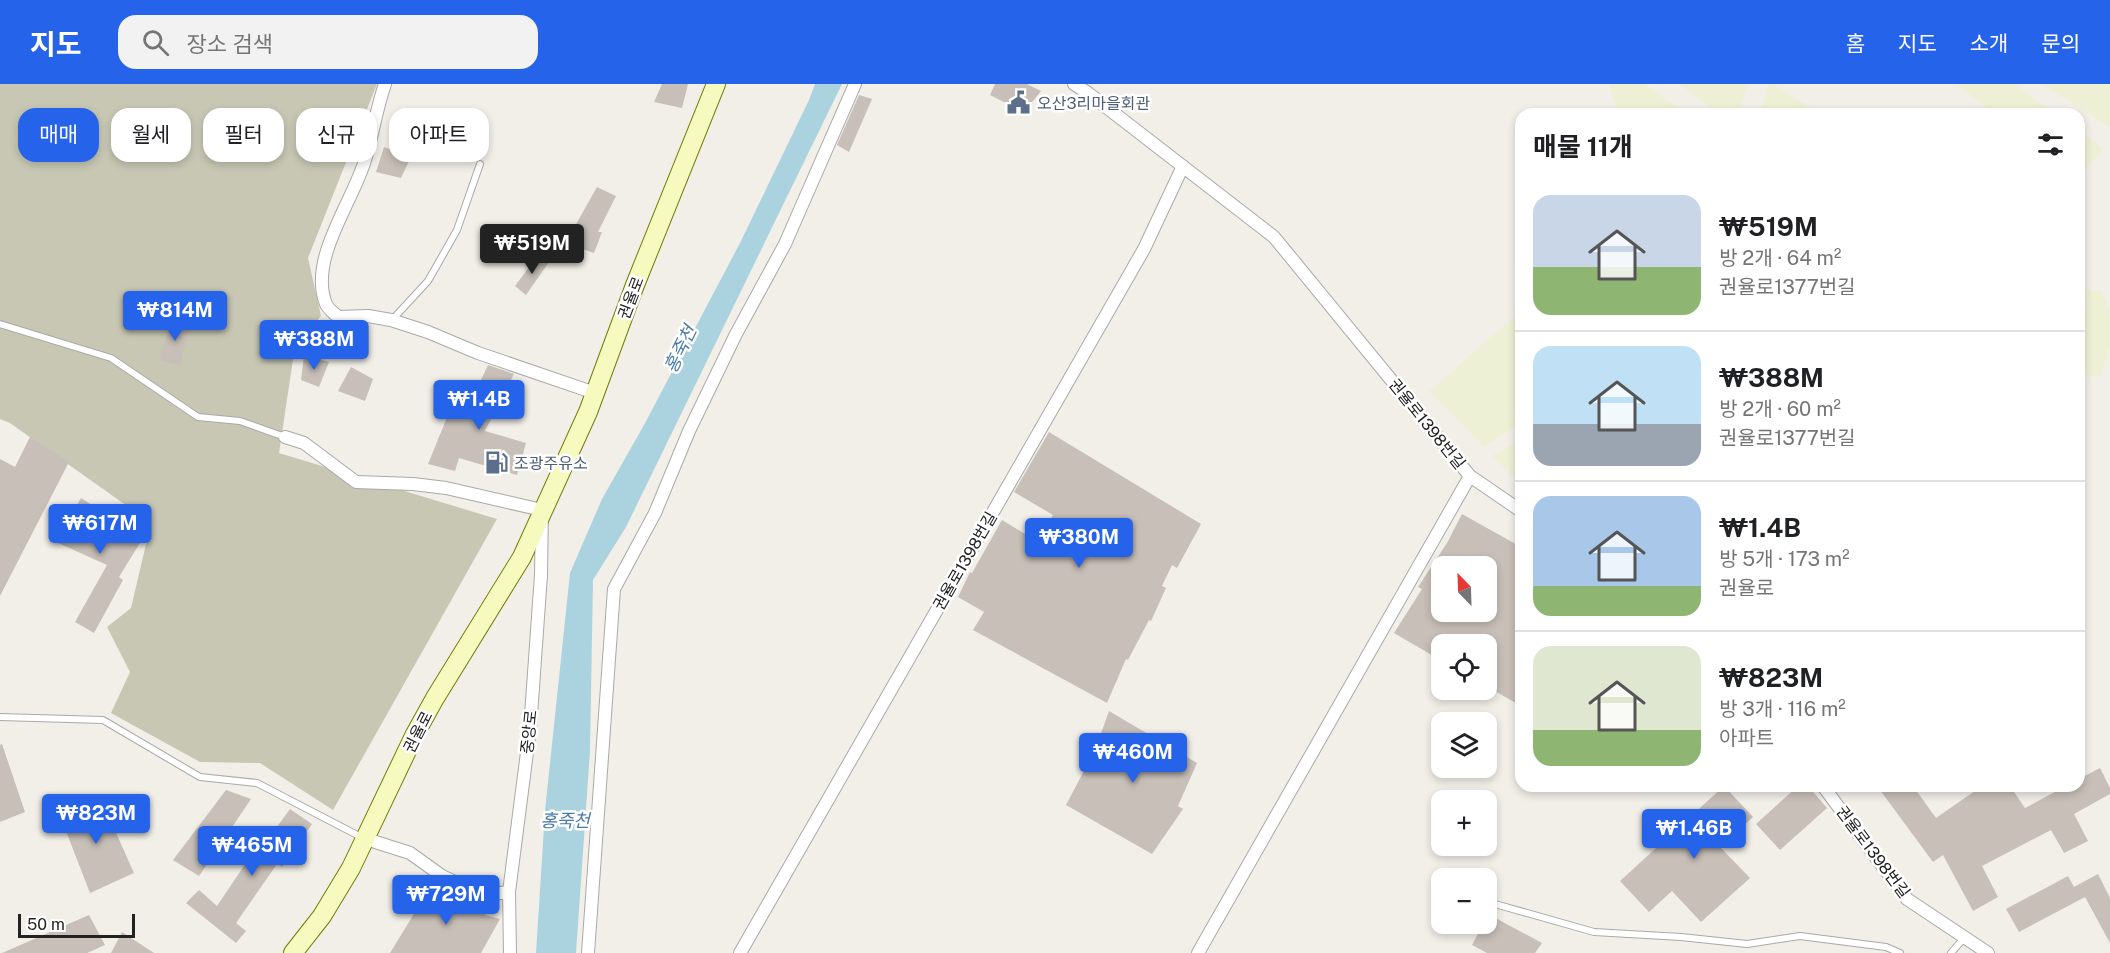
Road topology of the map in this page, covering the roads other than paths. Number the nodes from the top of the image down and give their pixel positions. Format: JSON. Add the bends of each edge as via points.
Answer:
{"nodes":[{"id":1,"x":385,"y":84,"type":"edge"},
{"id":2,"x":855,"y":84,"type":"edge"},
{"id":3,"x":1074,"y":84,"type":"edge"},
{"id":4,"x":714,"y":85,"type":"edge"},
{"id":5,"x":480,"y":164,"type":"dead end"},
{"id":6,"x":1183,"y":166,"type":"junction"},
{"id":7,"x":391,"y":320,"type":"junction"},
{"id":8,"x":0,"y":324,"type":"edge"},
{"id":9,"x":595,"y":393,"type":"junction"},
{"id":10,"x":285,"y":437,"type":"joint"},
{"id":11,"x":1470,"y":477,"type":"junction"},
{"id":12,"x":1515,"y":507,"type":"edge"},
{"id":13,"x":542,"y":510,"type":"junction"},
{"id":14,"x":0,"y":717,"type":"edge"},
{"id":15,"x":1827,"y":792,"type":"edge"},
{"id":16,"x":366,"y":839,"type":"junction"},
{"id":17,"x":509,"y":892,"type":"junction"},
{"id":18,"x":1497,"y":905,"type":"edge"},
{"id":19,"x":1964,"y":937,"type":"junction"},
{"id":20,"x":293,"y":953,"type":"edge"},
{"id":21,"x":510,"y":953,"type":"edge"},
{"id":22,"x":588,"y":953,"type":"edge"},
{"id":23,"x":740,"y":953,"type":"edge"},
{"id":24,"x":1198,"y":953,"type":"edge"},
{"id":25,"x":1900,"y":953,"type":"edge"},
{"id":26,"x":1951,"y":953,"type":"edge"},
{"id":27,"x":1988,"y":953,"type":"edge"}],
"edges":[{"from":1,"to":7,"type":"street","via":[[365,161],[332,235],[321,276],[326,305],[338,317]]},
{"from":2,"to":22,"type":"street","via":[[785,244],[736,334],[655,513],[614,589]]},
{"from":3,"to":6,"type":"street","name":"권율로1398번길"},
{"from":4,"to":9,"type":"main road","name":"권율로"},
{"from":5,"to":7,"type":"lane","via":[[457,230],[428,281]]},
{"from":6,"to":11,"type":"street","name":"권율로1398번길","via":[[1274,237]]},
{"from":6,"to":23,"type":"street","name":"권율로1398번길","via":[[1138,259]]},
{"from":7,"to":9,"type":"street"},
{"from":8,"to":10,"type":"lane","via":[[111,358],[198,417],[240,421]]},
{"from":9,"to":13,"type":"main road","name":"권율로"},
{"from":10,"to":13,"type":"street","via":[[304,443],[356,482],[446,488]]},
{"from":11,"to":12,"type":"street","name":"권율로1398번길"},
{"from":11,"to":24,"type":"street","name":"권율로1398번길"},
{"from":13,"to":16,"type":"main road","name":"권율로","via":[[522,557],[415,735]]},
{"from":13,"to":17,"type":"street","name":"중앙로","via":[[530,729]]},
{"from":14,"to":16,"type":"lane","via":[[103,720],[200,777],[257,783]]},
{"from":15,"to":19,"type":"street","name":"권율로1398번길","via":[[1906,899]]},
{"from":16,"to":17,"type":"street","via":[[410,853],[442,876],[483,895]]},
{"from":16,"to":20,"type":"main road","name":"권율로","via":[[322,916]]},
{"from":17,"to":21,"type":"street","name":"중앙로"},
{"from":18,"to":25,"type":"lane","via":[[1594,932],[1747,945],[1800,936],[1886,947]]},
{"from":19,"to":26,"type":"lane"},
{"from":19,"to":27,"type":"street","name":"권율로1398번길"}]}
